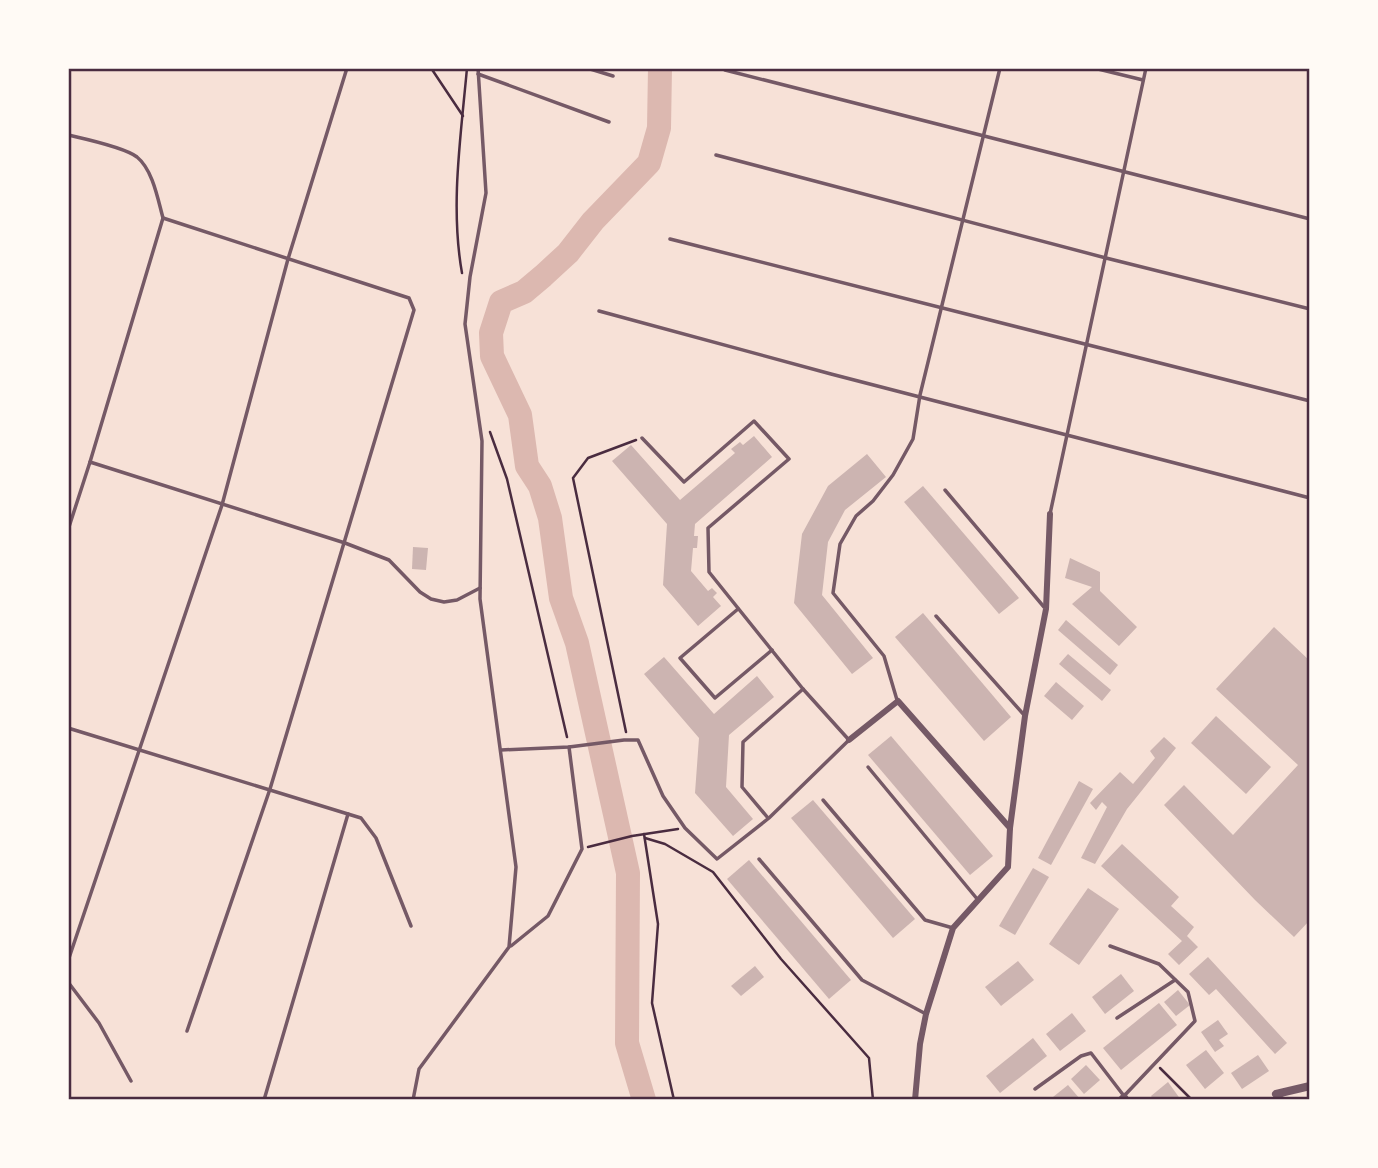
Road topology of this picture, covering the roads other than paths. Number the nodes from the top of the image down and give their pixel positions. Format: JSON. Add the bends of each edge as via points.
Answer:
{"nodes":[{"id":1,"x":347,"y":68,"type":"edge"},
{"id":2,"x":587,"y":68,"type":"edge"},
{"id":3,"x":1000,"y":68,"type":"edge"},
{"id":4,"x":1094,"y":68,"type":"edge"},
{"id":5,"x":1146,"y":68,"type":"edge"},
{"id":6,"x":725,"y":70,"type":"edge"},
{"id":7,"x":478,"y":71,"type":"edge"},
{"id":8,"x":613,"y":76,"type":"dead end"},
{"id":9,"x":1144,"y":80,"type":"junction"},
{"id":10,"x":608,"y":122,"type":"dead end"},
{"id":11,"x":68,"y":135,"type":"edge"},
{"id":12,"x":982,"y":136,"type":"junction"},
{"id":13,"x":716,"y":155,"type":"dead end"},
{"id":14,"x":1124,"y":173,"type":"junction"},
{"id":15,"x":163,"y":218,"type":"junction"},
{"id":16,"x":1310,"y":219,"type":"edge"},
{"id":17,"x":962,"y":221,"type":"junction"},
{"id":18,"x":670,"y":239,"type":"dead end"},
{"id":19,"x":1106,"y":258,"type":"junction"},
{"id":20,"x":288,"y":259,"type":"junction"},
{"id":21,"x":941,"y":308,"type":"junction"},
{"id":22,"x":1310,"y":309,"type":"edge"},
{"id":23,"x":599,"y":311,"type":"dead end"},
{"id":24,"x":1087,"y":345,"type":"junction"},
{"id":25,"x":920,"y":395,"type":"junction"},
{"id":26,"x":1310,"y":401,"type":"edge"},
{"id":27,"x":1068,"y":433,"type":"junction"},
{"id":28,"x":642,"y":438,"type":"road end"},
{"id":29,"x":89,"y":462,"type":"junction"},
{"id":30,"x":945,"y":489,"type":"dead end"},
{"id":31,"x":1310,"y":498,"type":"edge"},
{"id":32,"x":222,"y":505,"type":"junction"},
{"id":33,"x":1050,"y":514,"type":"joint"},
{"id":34,"x":68,"y":530,"type":"edge"},
{"id":35,"x":345,"y":543,"type":"junction"},
{"id":36,"x":480,"y":588,"type":"junction"},
{"id":37,"x":1046,"y":608,"type":"junction"},
{"id":38,"x":738,"y":609,"type":"junction"},
{"id":39,"x":936,"y":616,"type":"dead end"},
{"id":40,"x":772,"y":650,"type":"junction"},
{"id":41,"x":803,"y":689,"type":"junction"},
{"id":42,"x":898,"y":702,"type":"junction"},
{"id":43,"x":1025,"y":716,"type":"junction"},
{"id":44,"x":68,"y":727,"type":"edge"},
{"id":45,"x":849,"y":740,"type":"junction"},
{"id":46,"x":569,"y":747,"type":"junction"},
{"id":47,"x":139,"y":750,"type":"junction"},
{"id":48,"x":500,"y":750,"type":"junction"},
{"id":49,"x":867,"y":767,"type":"dead end"},
{"id":50,"x":270,"y":789,"type":"junction"},
{"id":51,"x":823,"y":800,"type":"dead end"},
{"id":52,"x":348,"y":814,"type":"junction"},
{"id":53,"x":769,"y":818,"type":"junction"},
{"id":54,"x":1010,"y":828,"type":"junction"},
{"id":55,"x":759,"y":859,"type":"dead end"},
{"id":56,"x":978,"y":901,"type":"junction"},
{"id":57,"x":411,"y":926,"type":"dead end"},
{"id":58,"x":953,"y":929,"type":"junction"},
{"id":59,"x":1110,"y":946,"type":"dead end"},
{"id":60,"x":509,"y":947,"type":"junction"},
{"id":61,"x":68,"y":961,"type":"edge"},
{"id":62,"x":1175,"y":980,"type":"junction"},
{"id":63,"x":68,"y":982,"type":"edge"},
{"id":64,"x":926,"y":1014,"type":"junction"},
{"id":65,"x":1117,"y":1018,"type":"dead end"},
{"id":66,"x":187,"y":1031,"type":"dead end"},
{"id":67,"x":131,"y":1081,"type":"dead end"},
{"id":68,"x":1310,"y":1086,"type":"edge"},
{"id":69,"x":1035,"y":1089,"type":"dead end"},
{"id":70,"x":1276,"y":1098,"type":"edge"},
{"id":71,"x":1124,"y":1099,"type":"edge"},
{"id":72,"x":264,"y":1100,"type":"edge"},
{"id":73,"x":413,"y":1100,"type":"edge"},
{"id":74,"x":915,"y":1100,"type":"edge"}],
"edges":[{"from":1,"to":20,"type":"lane"},
{"from":2,"to":8,"type":"lane"},
{"from":3,"to":12,"type":"lane"},
{"from":4,"to":9,"type":"lane"},
{"from":5,"to":9,"type":"lane"},
{"from":6,"to":12,"type":"lane"},
{"from":7,"to":10,"type":"lane"},
{"from":7,"to":36,"type":"lane","via":[[486,193],[465,324],[482,441]]},
{"from":9,"to":14,"type":"lane"},
{"from":11,"to":15,"type":"lane","via":[[137,158],[154,183]]},
{"from":12,"to":14,"type":"lane"},
{"from":12,"to":17,"type":"lane"},
{"from":13,"to":17,"type":"lane"},
{"from":14,"to":16,"type":"lane"},
{"from":14,"to":19,"type":"lane"},
{"from":15,"to":20,"type":"lane"},
{"from":15,"to":29,"type":"lane"},
{"from":17,"to":19,"type":"lane"},
{"from":17,"to":21,"type":"lane"},
{"from":18,"to":21,"type":"lane"},
{"from":19,"to":22,"type":"lane"},
{"from":19,"to":24,"type":"lane"},
{"from":20,"to":32,"type":"lane"},
{"from":20,"to":35,"type":"lane","via":[[409,298],[414,310]]},
{"from":21,"to":24,"type":"lane"},
{"from":21,"to":25,"type":"lane"},
{"from":23,"to":25,"type":"lane"},
{"from":24,"to":26,"type":"lane"},
{"from":24,"to":27,"type":"lane"},
{"from":25,"to":27,"type":"lane"},
{"from":25,"to":42,"type":"lane","via":[[913,439],[893,475],[856,516],[839,544],[833,593],[884,656]]},
{"from":27,"to":31,"type":"lane"},
{"from":27,"to":33,"type":"lane"},
{"from":28,"to":38,"type":"lane","via":[[684,482],[754,421],[789,459],[708,528],[709,572]]},
{"from":29,"to":32,"type":"lane"},
{"from":29,"to":34,"type":"lane"},
{"from":30,"to":37,"type":"lane"},
{"from":32,"to":35,"type":"lane"},
{"from":32,"to":47,"type":"lane"},
{"from":33,"to":37,"type":"street"},
{"from":35,"to":36,"type":"lane","via":[[389,561],[431,599],[457,600]]},
{"from":35,"to":50,"type":"lane"},
{"from":36,"to":48,"type":"lane"},
{"from":37,"to":43,"type":"street"},
{"from":38,"to":40,"type":"lane"},
{"from":38,"to":40,"type":"lane","via":[[680,658],[715,698]]},
{"from":39,"to":43,"type":"lane"},
{"from":40,"to":41,"type":"lane"},
{"from":41,"to":45,"type":"lane"},
{"from":41,"to":53,"type":"lane","via":[[743,742],[743,787]]},
{"from":42,"to":45,"type":"street"},
{"from":42,"to":54,"type":"street"},
{"from":43,"to":54,"type":"street"},
{"from":44,"to":47,"type":"lane"},
{"from":45,"to":53,"type":"lane"},
{"from":46,"to":48,"type":"lane"},
{"from":46,"to":53,"type":"lane","via":[[638,740],[663,796],[685,828],[717,859]]},
{"from":46,"to":60,"type":"lane","via":[[582,849],[548,916]]},
{"from":47,"to":50,"type":"lane"},
{"from":47,"to":61,"type":"lane"},
{"from":48,"to":60,"type":"lane","via":[[516,867]]},
{"from":49,"to":56,"type":"lane"},
{"from":50,"to":52,"type":"lane"},
{"from":50,"to":66,"type":"lane"},
{"from":51,"to":58,"type":"lane","via":[[925,920]]},
{"from":52,"to":57,"type":"lane","via":[[361,818],[376,838]]},
{"from":52,"to":72,"type":"lane"},
{"from":54,"to":56,"type":"street","via":[[1009,867]]},
{"from":55,"to":64,"type":"lane","via":[[862,980]]},
{"from":56,"to":58,"type":"street"},
{"from":58,"to":64,"type":"street"},
{"from":59,"to":62,"type":"lane","via":[[1158,964]]},
{"from":60,"to":73,"type":"lane","via":[[419,1069]]},
{"from":62,"to":65,"type":"lane"},
{"from":62,"to":71,"type":"lane","via":[[1188,992],[1195,1021]]},
{"from":63,"to":67,"type":"lane","via":[[99,1023]]},
{"from":64,"to":74,"type":"street"},
{"from":68,"to":70,"type":"street"},
{"from":69,"to":71,"type":"lane","via":[[1091,1053]]}]}
